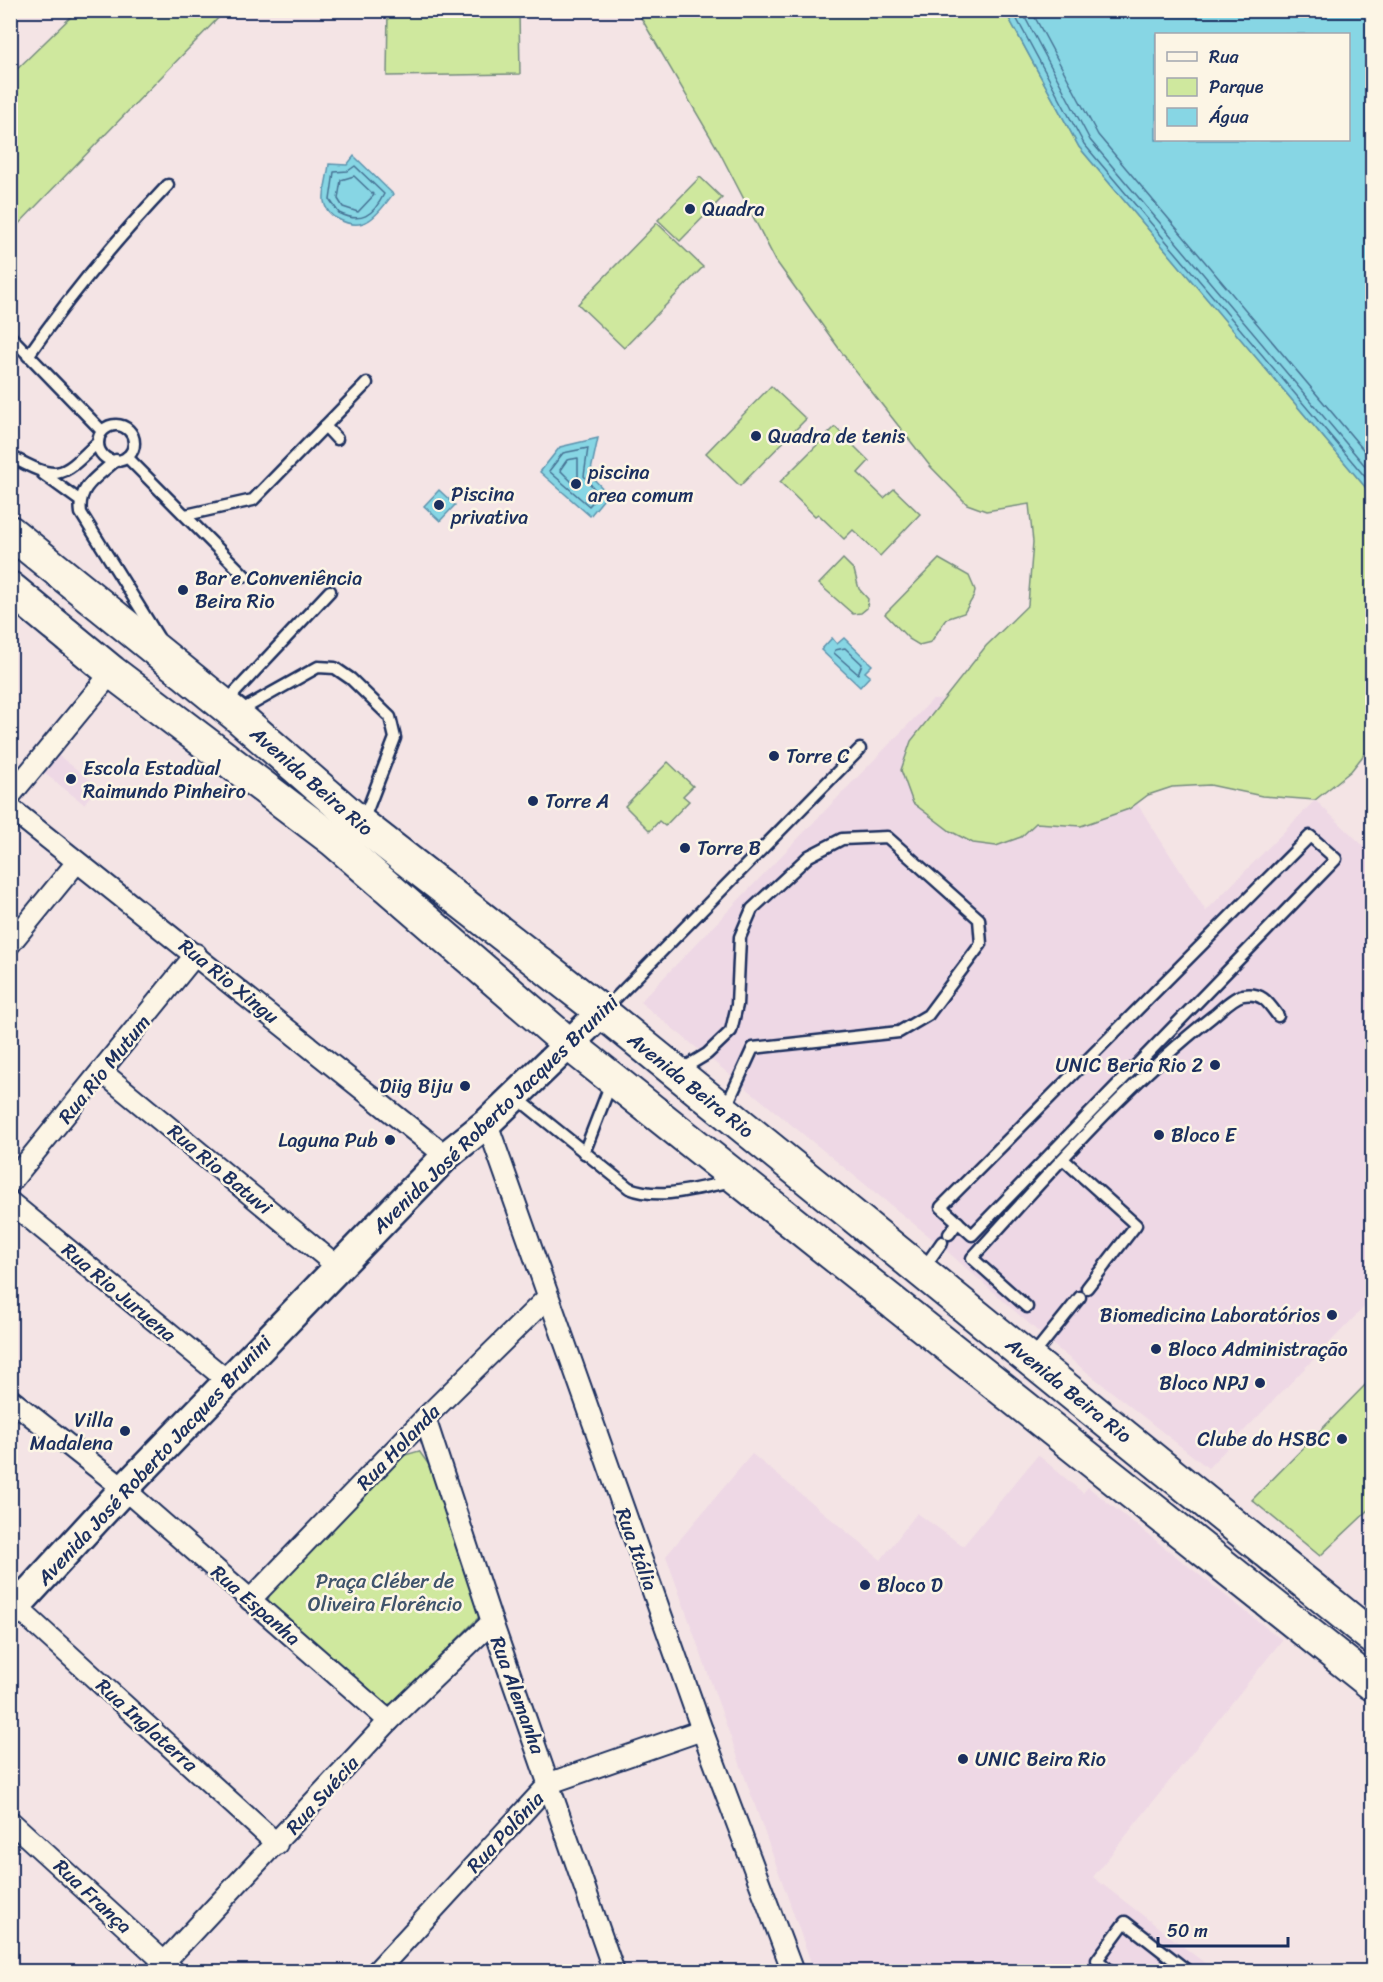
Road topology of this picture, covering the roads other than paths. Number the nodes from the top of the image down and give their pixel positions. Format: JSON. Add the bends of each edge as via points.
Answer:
{"nodes":[{"id":1,"x":168,"y":185,"type":"dead end"},
{"id":2,"x":10,"y":336,"type":"edge"},
{"id":3,"x":28,"y":356,"type":"junction"},
{"id":4,"x":367,"y":383,"type":"dead end"},
{"id":5,"x":325,"y":426,"type":"junction"},
{"id":6,"x":100,"y":436,"type":"junction"},
{"id":7,"x":337,"y":439,"type":"dead end"},
{"id":8,"x":10,"y":456,"type":"edge"},
{"id":9,"x":122,"y":459,"type":"junction"},
{"id":10,"x":42,"y":473,"type":"junction"},
{"id":11,"x":79,"y":500,"type":"junction"},
{"id":12,"x":186,"y":515,"type":"junction"},
{"id":13,"x":10,"y":532,"type":"edge"},
{"id":14,"x":245,"y":576,"type":"dead end"},
{"id":15,"x":10,"y":588,"type":"edge"},
{"id":16,"x":330,"y":591,"type":"dead end"},
{"id":17,"x":175,"y":666,"type":"junction"},
{"id":18,"x":112,"y":672,"type":"junction"},
{"id":19,"x":229,"y":710,"type":"junction"},
{"id":20,"x":860,"y":749,"type":"dead end"},
{"id":21,"x":10,"y":796,"type":"edge"},
{"id":22,"x":10,"y":808,"type":"edge"},
{"id":23,"x":362,"y":824,"type":"junction"},
{"id":24,"x":333,"y":840,"type":"junction"},
{"id":25,"x":77,"y":862,"type":"junction"},
{"id":26,"x":10,"y":944,"type":"edge"},
{"id":27,"x":195,"y":954,"type":"junction"},
{"id":28,"x":602,"y":1012,"type":"junction"},
{"id":29,"x":1278,"y":1016,"type":"dead end"},
{"id":30,"x":570,"y":1045,"type":"junction"},
{"id":31,"x":102,"y":1072,"type":"junction"},
{"id":32,"x":676,"y":1073,"type":"junction"},
{"id":33,"x":613,"y":1079,"type":"junction"},
{"id":34,"x":515,"y":1097,"type":"junction"},
{"id":35,"x":723,"y":1112,"type":"junction"},
{"id":36,"x":487,"y":1123,"type":"junction"},
{"id":37,"x":584,"y":1153,"type":"junction"},
{"id":38,"x":446,"y":1156,"type":"junction"},
{"id":39,"x":1063,"y":1159,"type":"junction"},
{"id":40,"x":740,"y":1180,"type":"junction"},
{"id":41,"x":10,"y":1183,"type":"edge"},
{"id":42,"x":10,"y":1202,"type":"edge"},
{"id":43,"x":958,"y":1222,"type":"junction"},
{"id":44,"x":338,"y":1267,"type":"junction"},
{"id":45,"x":921,"y":1271,"type":"junction"},
{"id":46,"x":548,"y":1298,"type":"junction"},
{"id":47,"x":896,"y":1305,"type":"junction"},
{"id":48,"x":1027,"y":1307,"type":"dead end"},
{"id":49,"x":1031,"y":1359,"type":"junction"},
{"id":50,"x":228,"y":1381,"type":"junction"},
{"id":51,"x":10,"y":1399,"type":"edge"},
{"id":52,"x":425,"y":1418,"type":"junction"},
{"id":53,"x":124,"y":1489,"type":"junction"},
{"id":54,"x":250,"y":1600,"type":"junction"},
{"id":55,"x":13,"y":1607,"type":"edge"},
{"id":56,"x":492,"y":1622,"type":"junction"},
{"id":57,"x":1372,"y":1637,"type":"edge"},
{"id":58,"x":1372,"y":1684,"type":"edge"},
{"id":59,"x":389,"y":1721,"type":"junction"},
{"id":60,"x":702,"y":1730,"type":"junction"},
{"id":61,"x":550,"y":1783,"type":"junction"},
{"id":62,"x":10,"y":1821,"type":"edge"},
{"id":63,"x":277,"y":1844,"type":"junction"},
{"id":64,"x":165,"y":1968,"type":"edge"},
{"id":65,"x":609,"y":1968,"type":"edge"},
{"id":66,"x":376,"y":1971,"type":"edge"},
{"id":67,"x":793,"y":1971,"type":"edge"},
{"id":68,"x":1112,"y":1971,"type":"edge"},
{"id":69,"x":1188,"y":1971,"type":"edge"}],
"edges":[{"from":1,"to":3,"type":"lane","via":[[85,280]]},
{"from":2,"to":3,"type":"lane"},
{"from":3,"to":6,"type":"lane"},
{"from":4,"to":5,"type":"lane"},
{"from":5,"to":7,"type":"lane"},
{"from":5,"to":12,"type":"lane","via":[[253,500]]},
{"from":6,"to":9,"type":"lane","via":[[105,457]]},
{"from":6,"to":9,"type":"lane","via":[[118,425],[129,430],[134,446]]},
{"from":6,"to":10,"type":"lane","via":[[71,468],[58,474]]},
{"from":8,"to":10,"type":"lane"},
{"from":9,"to":11,"type":"lane","via":[[83,491]]},
{"from":9,"to":12,"type":"lane"},
{"from":10,"to":11,"type":"lane"},
{"from":11,"to":17,"type":"lane","via":[[81,513]]},
{"from":12,"to":14,"type":"lane"},
{"from":13,"to":17,"type":"main road","name":"Avenida Beira Rio"},
{"from":15,"to":18,"type":"main road","name":"Avenida Beira Rio"},
{"from":16,"to":19,"type":"lane"},
{"from":17,"to":19,"type":"main road","name":"Avenida Beira Rio"},
{"from":18,"to":21,"type":"street"},
{"from":18,"to":24,"type":"main road","name":"Avenida Beira Rio"},
{"from":19,"to":23,"type":"main road","name":"Avenida Beira Rio"},
{"from":19,"to":23,"type":"lane","via":[[318,667],[335,668],[351,679],[390,717],[395,738]]},
{"from":20,"to":28,"type":"lane","name":"Avenida José Roberto Jacques Brunini"},
{"from":22,"to":25,"type":"street","name":"Rua Rio Xingu"},
{"from":23,"to":24,"type":"main road","via":[[360,836]]},
{"from":23,"to":28,"type":"main road","name":"Avenida Beira Rio"},
{"from":24,"to":30,"type":"main road","name":"Avenida Beira Rio"},
{"from":25,"to":26,"type":"street"},
{"from":25,"to":27,"type":"street","name":"Rua Rio Xingu"},
{"from":27,"to":31,"type":"street","name":"Rua Rio Mutum"},
{"from":27,"to":38,"type":"street","name":"Rua Rio Xingu"},
{"from":28,"to":30,"type":"main road","name":"Avenida José Roberto Jacques Brunini"},
{"from":28,"to":32,"type":"main road","name":"Avenida Beira Rio"},
{"from":29,"to":39,"type":"lane","via":[[1264,997],[1239,996],[1186,1038]]},
{"from":30,"to":33,"type":"main road","name":"Avenida Beira Rio"},
{"from":30,"to":34,"type":"main road","name":"Avenida José Roberto Jacques Brunini"},
{"from":31,"to":41,"type":"street","name":"Rua Rio Mutum"},
{"from":31,"to":44,"type":"street","name":"Rua Rio Batuvi"},
{"from":32,"to":35,"type":"main road","name":"Avenida Beira Rio"},
{"from":32,"to":35,"type":"lane","via":[[707,1054],[731,1031],[737,1005],[740,937],[752,909],[809,856],[842,838],[887,837],[979,919],[981,944],[928,1015],[899,1032],[753,1048]]},
{"from":33,"to":37,"type":"lane"},
{"from":33,"to":40,"type":"main road","name":"Avenida Beira Rio"},
{"from":34,"to":36,"type":"main road","name":"Avenida José Roberto Jacques Brunini"},
{"from":34,"to":37,"type":"lane"},
{"from":35,"to":45,"type":"main road","name":"Avenida Beira Rio"},
{"from":36,"to":38,"type":"main road","name":"Avenida José Roberto Jacques Brunini"},
{"from":36,"to":46,"type":"street","name":"Rua Itália"},
{"from":37,"to":40,"type":"lane","via":[[639,1192],[670,1193]]},
{"from":38,"to":44,"type":"main road","name":"Avenida José Roberto Jacques Brunini"},
{"from":39,"to":48,"type":"lane","via":[[972,1258]]},
{"from":39,"to":49,"type":"lane","via":[[1136,1225]]},
{"from":40,"to":47,"type":"main road","name":"Avenida Beira Rio"},
{"from":42,"to":50,"type":"street","name":"Rua Rio Juruena"},
{"from":43,"to":43,"type":"lane","via":[[941,1207],[1310,836],[1336,859],[972,1235]]},
{"from":43,"to":45,"type":"lane"},
{"from":44,"to":50,"type":"main road","name":"Avenida José Roberto Jacques Brunini"},
{"from":45,"to":47,"type":"main road","via":[[901,1284]]},
{"from":45,"to":49,"type":"main road","name":"Avenida Beira Rio"},
{"from":46,"to":52,"type":"street","name":"Rua Holanda"},
{"from":46,"to":60,"type":"street","name":"Rua Itália"},
{"from":47,"to":58,"type":"main road","name":"Avenida Beira Rio"},
{"from":49,"to":57,"type":"main road","name":"Avenida Beira Rio"},
{"from":50,"to":53,"type":"main road","name":"Avenida José Roberto Jacques Brunini"},
{"from":51,"to":53,"type":"street","name":"Rua Espanha"},
{"from":52,"to":54,"type":"street","name":"Rua Holanda"},
{"from":52,"to":56,"type":"street","name":"Rua Alemanha"},
{"from":53,"to":54,"type":"street","name":"Rua Espanha"},
{"from":53,"to":55,"type":"main road","name":"Avenida José Roberto Jacques Brunini"},
{"from":54,"to":59,"type":"street","name":"Rua Espanha"},
{"from":55,"to":63,"type":"street","name":"Rua Inglaterra"},
{"from":56,"to":59,"type":"street","name":"Rua Suécia"},
{"from":56,"to":61,"type":"street","name":"Rua Alemanha"},
{"from":59,"to":63,"type":"street","name":"Rua Suécia"},
{"from":60,"to":61,"type":"street","name":"Rua Polônia"},
{"from":60,"to":67,"type":"street","name":"Rua Itália"},
{"from":61,"to":65,"type":"street","name":"Rua Alemanha"},
{"from":61,"to":66,"type":"street","name":"Rua Polônia"},
{"from":62,"to":64,"type":"street","name":"Rua França"},
{"from":63,"to":64,"type":"street","name":"Rua Suécia"},
{"from":68,"to":69,"type":"lane","via":[[1097,1960],[1125,1922]]}]}
